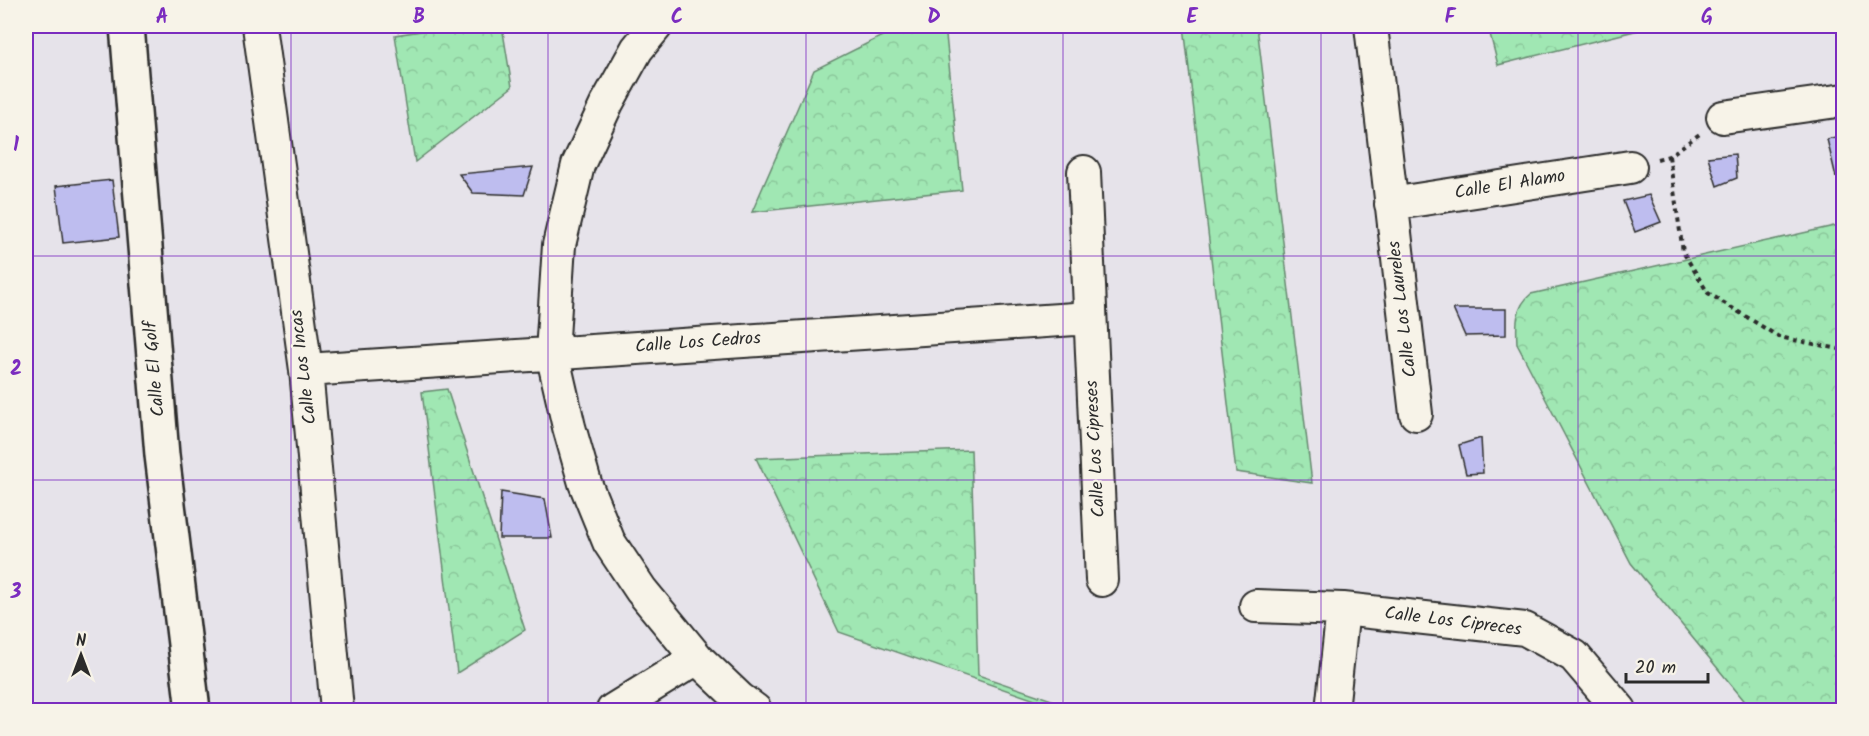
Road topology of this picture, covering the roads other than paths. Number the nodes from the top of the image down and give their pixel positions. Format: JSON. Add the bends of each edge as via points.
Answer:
{"nodes":[{"id":1,"x":128,"y":26,"type":"edge"},
{"id":2,"x":259,"y":26,"type":"edge"},
{"id":3,"x":656,"y":26,"type":"edge"},
{"id":4,"x":1371,"y":26,"type":"edge"},
{"id":5,"x":1844,"y":100,"type":"edge"},
{"id":6,"x":1723,"y":117,"type":"road end"},
{"id":7,"x":1630,"y":166,"type":"dead end"},
{"id":8,"x":1084,"y":172,"type":"dead end"},
{"id":9,"x":1390,"y":204,"type":"junction"},
{"id":10,"x":1090,"y":318,"type":"junction"},
{"id":11,"x":552,"y":353,"type":"junction"},
{"id":12,"x":306,"y":370,"type":"junction"},
{"id":13,"x":1416,"y":414,"type":"dead end"},
{"id":14,"x":1102,"y":580,"type":"dead end"},
{"id":15,"x":1256,"y":606,"type":"dead end"},
{"id":16,"x":1343,"y":609,"type":"junction"},
{"id":17,"x":697,"y":658,"type":"junction"},
{"id":18,"x":193,"y":711,"type":"edge"},
{"id":19,"x":337,"y":711,"type":"edge"},
{"id":20,"x":614,"y":711,"type":"edge"},
{"id":21,"x":755,"y":711,"type":"edge"},
{"id":22,"x":1332,"y":711,"type":"edge"},
{"id":23,"x":1620,"y":711,"type":"edge"}],
"edges":[{"from":1,"to":18,"type":"street","name":"Calle El Golf","via":[[162,454]]},
{"from":2,"to":12,"type":"street","name":"Calle Los Incas"},
{"from":3,"to":11,"type":"street","via":[[632,58],[578,165],[559,246]]},
{"from":4,"to":9,"type":"street","name":"Calle Los Laureles"},
{"from":5,"to":6,"type":"street"},
{"from":7,"to":9,"type":"street","name":"Calle El Alamo"},
{"from":8,"to":10,"type":"street","name":"Calle Los Cipreses"},
{"from":9,"to":13,"type":"street","name":"Calle Los Laureles"},
{"from":10,"to":11,"type":"street","name":"Calle Los Cedros"},
{"from":10,"to":14,"type":"street","name":"Calle Los Cipreses"},
{"from":11,"to":12,"type":"street","name":"Calle Los Cedros"},
{"from":11,"to":17,"type":"street","via":[[585,483],[609,542],[641,590]]},
{"from":12,"to":19,"type":"street","name":"Calle Los Incas"},
{"from":15,"to":16,"type":"street","name":"Calle Los Cipreces"},
{"from":16,"to":22,"type":"street"},
{"from":16,"to":23,"type":"street","name":"Calle Los Cipreces","via":[[1525,629],[1574,656]]},
{"from":17,"to":20,"type":"street"},
{"from":17,"to":21,"type":"street"}]}
